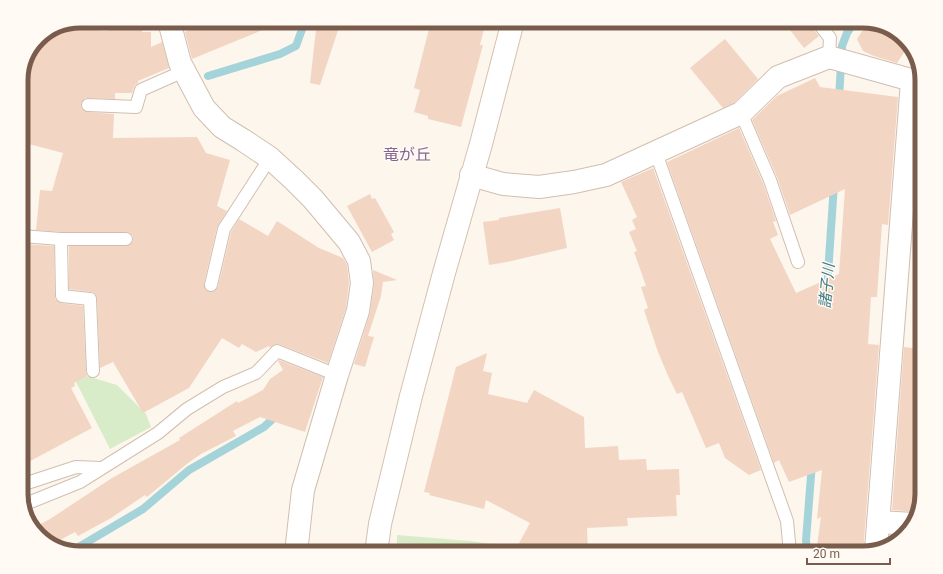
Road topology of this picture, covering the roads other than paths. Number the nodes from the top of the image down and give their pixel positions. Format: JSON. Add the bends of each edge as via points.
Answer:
{"nodes":[{"id":1,"x":170,"y":28,"type":"edge"},
{"id":2,"x":511,"y":28,"type":"edge"},
{"id":3,"x":822,"y":28,"type":"edge"},
{"id":4,"x":837,"y":59,"type":"junction"},
{"id":5,"x":184,"y":71,"type":"junction"},
{"id":6,"x":915,"y":76,"type":"edge"},
{"id":7,"x":88,"y":105,"type":"dead end"},
{"id":8,"x":915,"y":110,"type":"edge"},
{"id":9,"x":741,"y":113,"type":"junction"},
{"id":10,"x":656,"y":153,"type":"junction"},
{"id":11,"x":270,"y":158,"type":"junction"},
{"id":12,"x":471,"y":174,"type":"junction"},
{"id":13,"x":28,"y":237,"type":"edge"},
{"id":14,"x":61,"y":239,"type":"junction"},
{"id":15,"x":126,"y":239,"type":"dead end"},
{"id":16,"x":798,"y":262,"type":"dead end"},
{"id":17,"x":211,"y":285,"type":"dead end"},
{"id":18,"x":93,"y":371,"type":"dead end"},
{"id":19,"x":328,"y":372,"type":"junction"},
{"id":20,"x":101,"y":468,"type":"junction"},
{"id":21,"x":28,"y":483,"type":"edge"},
{"id":22,"x":29,"y":503,"type":"edge"},
{"id":23,"x":878,"y":522,"type":"junction"},
{"id":24,"x":906,"y":524,"type":"edge"},
{"id":25,"x":876,"y":544,"type":"edge"},
{"id":26,"x":297,"y":546,"type":"edge"},
{"id":27,"x":377,"y":546,"type":"edge"},
{"id":28,"x":789,"y":546,"type":"edge"}],
"edges":[{"from":1,"to":5,"type":"street"},
{"from":2,"to":12,"type":"street"},
{"from":3,"to":4,"type":"lane","via":[[830,38]]},
{"from":4,"to":6,"type":"street"},
{"from":4,"to":9,"type":"street","via":[[778,77]]},
{"from":5,"to":7,"type":"lane","via":[[141,90],[136,107]]},
{"from":5,"to":11,"type":"street","via":[[204,108],[222,127]]},
{"from":8,"to":23,"type":"street"},
{"from":9,"to":10,"type":"street"},
{"from":9,"to":16,"type":"lane","via":[[770,180]]},
{"from":10,"to":12,"type":"street","via":[[606,175],[539,187],[503,184]]},
{"from":10,"to":28,"type":"lane","via":[[787,521]]},
{"from":11,"to":17,"type":"lane","via":[[224,229]]},
{"from":11,"to":19,"type":"street","via":[[313,199],[349,242],[359,261],[362,283],[358,311]]},
{"from":12,"to":27,"type":"street","via":[[399,446]]},
{"from":13,"to":14,"type":"lane"},
{"from":14,"to":15,"type":"lane"},
{"from":14,"to":18,"type":"lane","via":[[62,296],[90,299]]},
{"from":19,"to":20,"type":"lane","via":[[277,351],[256,374],[223,387],[187,409],[158,433]]},
{"from":19,"to":26,"type":"street","via":[[303,490]]},
{"from":20,"to":21,"type":"lane","via":[[76,467]]},
{"from":20,"to":22,"type":"lane","via":[[80,482]]},
{"from":23,"to":24,"type":"street"},
{"from":23,"to":25,"type":"street"}]}
